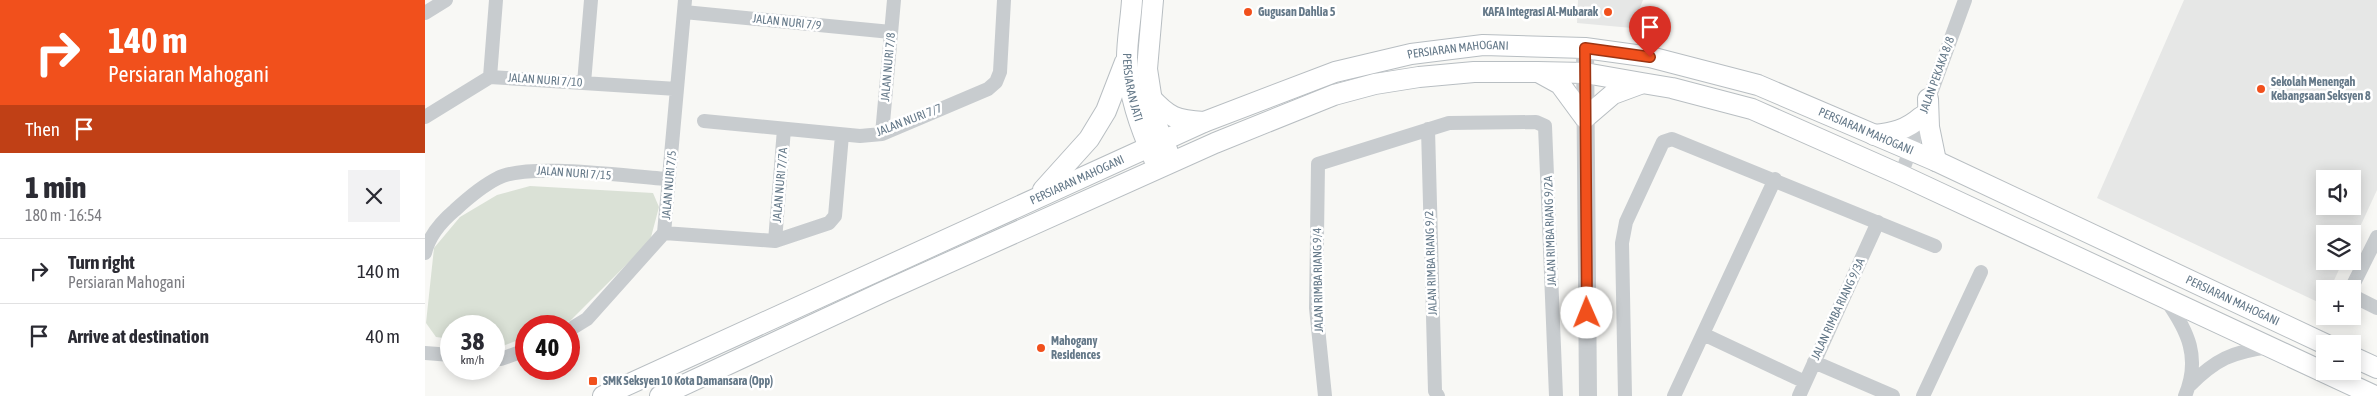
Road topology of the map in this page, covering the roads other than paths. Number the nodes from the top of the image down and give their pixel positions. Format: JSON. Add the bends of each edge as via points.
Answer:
{"nodes":[{"id":1,"x":446,"y":0,"type":"edge"},
{"id":2,"x":496,"y":0,"type":"edge"},
{"id":3,"x":591,"y":0,"type":"edge"},
{"id":4,"x":894,"y":0,"type":"edge"},
{"id":5,"x":1003,"y":0,"type":"edge"},
{"id":6,"x":1132,"y":0,"type":"edge"},
{"id":7,"x":1153,"y":0,"type":"edge"},
{"id":8,"x":1965,"y":0,"type":"edge"},
{"id":9,"x":684,"y":6,"type":"edge"},
{"id":10,"x":425,"y":13,"type":"edge"},
{"id":11,"x":891,"y":32,"type":"junction"},
{"id":12,"x":1585,"y":48,"type":"junction"},
{"id":13,"x":1127,"y":57,"type":"junction"},
{"id":14,"x":1538,"y":72,"type":"junction"},
{"id":15,"x":1585,"y":73,"type":"junction"},
{"id":16,"x":490,"y":77,"type":"junction"},
{"id":17,"x":584,"y":83,"type":"junction"},
{"id":18,"x":1642,"y":83,"type":"junction"},
{"id":19,"x":677,"y":89,"type":"junction"},
{"id":20,"x":1150,"y":97,"type":"junction"},
{"id":21,"x":1924,"y":108,"type":"junction"},
{"id":22,"x":425,"y":117,"type":"edge"},
{"id":23,"x":1585,"y":118,"type":"junction"},
{"id":24,"x":704,"y":121,"type":"dead end"},
{"id":25,"x":1204,"y":122,"type":"junction"},
{"id":26,"x":784,"y":129,"type":"junction"},
{"id":27,"x":1428,"y":129,"type":"junction"},
{"id":28,"x":882,"y":134,"type":"junction"},
{"id":29,"x":842,"y":135,"type":"junction"},
{"id":30,"x":1874,"y":135,"type":"junction"},
{"id":31,"x":1156,"y":144,"type":"junction"},
{"id":32,"x":1909,"y":150,"type":"junction"},
{"id":33,"x":1936,"y":161,"type":"junction"},
{"id":34,"x":1166,"y":167,"type":"junction"},
{"id":35,"x":1901,"y":175,"type":"junction"},
{"id":36,"x":669,"y":180,"type":"junction"},
{"id":37,"x":1775,"y":180,"type":"junction"},
{"id":38,"x":1035,"y":198,"type":"junction"},
{"id":39,"x":1878,"y":222,"type":"junction"},
{"id":40,"x":665,"y":233,"type":"junction"},
{"id":41,"x":2377,"y":237,"type":"edge"},
{"id":42,"x":775,"y":240,"type":"junction"},
{"id":43,"x":1935,"y":246,"type":"dead end"},
{"id":44,"x":425,"y":253,"type":"edge"},
{"id":45,"x":1981,"y":272,"type":"dead end"},
{"id":46,"x":2356,"y":280,"type":"edge"},
{"id":47,"x":2164,"y":298,"type":"junction"},
{"id":48,"x":2361,"y":300,"type":"edge"},
{"id":49,"x":2377,"y":308,"type":"edge"},
{"id":50,"x":580,"y":323,"type":"edge"},
{"id":51,"x":1703,"y":334,"type":"junction"},
{"id":52,"x":2316,"y":340,"type":"edge"},
{"id":53,"x":2270,"y":347,"type":"junction"},
{"id":54,"x":425,"y":353,"type":"edge"},
{"id":55,"x":440,"y":354,"type":"edge"},
{"id":56,"x":2361,"y":361,"type":"edge"},
{"id":57,"x":1814,"y":362,"type":"junction"},
{"id":58,"x":2377,"y":368,"type":"edge"},
{"id":59,"x":1805,"y":382,"type":"junction"},
{"id":60,"x":2187,"y":391,"type":"edge"},
{"id":61,"x":603,"y":396,"type":"edge"},
{"id":62,"x":660,"y":396,"type":"edge"},
{"id":63,"x":1325,"y":396,"type":"edge"},
{"id":64,"x":1438,"y":396,"type":"edge"},
{"id":65,"x":1556,"y":396,"type":"edge"},
{"id":66,"x":1589,"y":396,"type":"edge"},
{"id":67,"x":1625,"y":396,"type":"edge"},
{"id":68,"x":1674,"y":396,"type":"edge"},
{"id":69,"x":1799,"y":396,"type":"edge"},
{"id":70,"x":1893,"y":396,"type":"edge"},
{"id":71,"x":1923,"y":396,"type":"edge"},
{"id":72,"x":2375,"y":396,"type":"edge"}],
"edges":[{"from":1,"to":10,"type":"street"},
{"from":2,"to":16,"type":"street"},
{"from":3,"to":17,"type":"street"},
{"from":4,"to":11,"type":"street","name":"JALAN NURI 7/8"},
{"from":5,"to":28,"type":"street","name":"JALAN NURI 7/7","via":[[1000,72],[996,82]]},
{"from":6,"to":13,"type":"main road","name":"PERSIARAN JATI"},
{"from":7,"to":20,"type":"main road","name":"PERSIARAN JATI","via":[[1147,69]]},
{"from":8,"to":21,"type":"street","name":"JALAN PEKAKA 8/8"},
{"from":9,"to":11,"type":"street","name":"JALAN NURI 7/9"},
{"from":9,"to":19,"type":"street","name":"JALAN NURI 7/5"},
{"from":11,"to":28,"type":"street","name":"JALAN NURI 7/8"},
{"from":12,"to":15,"type":"street"},
{"from":12,"to":25,"type":"main road","name":"PERSIARAN MAHOGANI","via":[[1483,45],[1411,54],[1335,72]]},
{"from":12,"to":30,"type":"main road","name":"PERSIARAN MAHOGANI","via":[[1650,57],[1758,85]]},
{"from":13,"to":31,"type":"main road","name":"PERSIARAN JATI","via":[[1140,127]]},
{"from":13,"to":38,"type":"main road","via":[[1106,111],[1089,139]]},
{"from":14,"to":15,"type":"main road","name":"PERSIARAN MAHOGANI"},
{"from":14,"to":23,"type":"main road","via":[[1560,84]]},
{"from":14,"to":34,"type":"main road","name":"PERSIARAN MAHOGANI","via":[[1474,72],[1419,77],[1334,94]]},
{"from":15,"to":18,"type":"main road","name":"PERSIARAN MAHOGANI"},
{"from":15,"to":23,"type":"street"},
{"from":16,"to":17,"type":"street","name":"JALAN NURI 7/10"},
{"from":16,"to":22,"type":"street","name":"JALAN NURI 7/10"},
{"from":17,"to":19,"type":"street","name":"JALAN NURI 7/10"},
{"from":18,"to":23,"type":"main road","via":[[1613,94]]},
{"from":18,"to":35,"type":"main road","name":"PERSIARAN MAHOGANI","via":[[1752,109]]},
{"from":19,"to":36,"type":"street","name":"JALAN NURI 7/5"},
{"from":20,"to":25,"type":"main road","via":[[1171,116],[1184,121]]},
{"from":20,"to":31,"type":"main road","name":"PERSIARAN JATI"},
{"from":21,"to":30,"type":"main road","via":[[1900,131]]},
{"from":21,"to":32,"type":"street","name":"JALAN PEKAKA 8/8"},
{"from":21,"to":33,"type":"main road"},
{"from":23,"to":66,"type":"street"},
{"from":24,"to":26,"type":"street","name":"JALAN NURI 7/7"},
{"from":25,"to":31,"type":"main road","name":"PERSIARAN MAHOGANI"},
{"from":26,"to":29,"type":"street","name":"JALAN NURI 7/7"},
{"from":26,"to":42,"type":"street","name":"JALAN NURI 7/7A"},
{"from":27,"to":63,"type":"street","name":"JALAN RIMBA RIANG 9/4","via":[[1318,164],[1316,308]]},
{"from":27,"to":64,"type":"street","name":"JALAN RIMBA RIANG 9/2","via":[[1435,391]]},
{"from":27,"to":65,"type":"street","name":"JALAN RIMBA RIANG 9/2A","via":[[1449,123],[1536,122],[1545,126]]},
{"from":28,"to":29,"type":"street","name":"JALAN NURI 7/7"},
{"from":29,"to":42,"type":"street","via":[[835,216],[829,223]]},
{"from":30,"to":32,"type":"main road","name":"PERSIARAN MAHOGANI"},
{"from":31,"to":34,"type":"main road","name":"PERSIARAN JATI"},
{"from":31,"to":38,"type":"main road","name":"PERSIARAN MAHOGANI"},
{"from":32,"to":33,"type":"main road","name":"PERSIARAN MAHOGANI"},
{"from":32,"to":35,"type":"street","name":"JALAN PEKAKA 8/8"},
{"from":33,"to":52,"type":"main road","name":"PERSIARAN MAHOGANI"},
{"from":34,"to":62,"type":"main road","name":"PERSIARAN MAHOGANI","via":[[883,292]]},
{"from":35,"to":47,"type":"main road","name":"PERSIARAN MAHOGANI"},
{"from":36,"to":40,"type":"street","name":"JALAN NURI 7/5"},
{"from":36,"to":44,"type":"street","name":"JALAN NURI 7/15","via":[[527,170],[499,177],[473,193],[449,216],[427,242]]},
{"from":37,"to":39,"type":"street"},
{"from":37,"to":51,"type":"street"},
{"from":37,"to":67,"type":"street","via":[[1672,139],[1663,142],[1626,222],[1622,242]]},
{"from":38,"to":61,"type":"main road","name":"PERSIARAN MAHOGANI"},
{"from":39,"to":43,"type":"street"},
{"from":39,"to":57,"type":"street","name":"JALAN RIMBA RIANG 9/3A"},
{"from":40,"to":42,"type":"street"},
{"from":40,"to":50,"type":"street","name":"JALAN NURI 7/5"},
{"from":41,"to":46,"type":"street"},
{"from":45,"to":71,"type":"street"},
{"from":47,"to":53,"type":"main road","name":"PERSIARAN MAHOGANI"},
{"from":47,"to":60,"type":"street","via":[[2183,325],[2193,353]]},
{"from":48,"to":49,"type":"street"},
{"from":51,"to":59,"type":"street"},
{"from":51,"to":68,"type":"street"},
{"from":53,"to":60,"type":"street","via":[[2224,357],[2205,370]]},
{"from":53,"to":72,"type":"main road","name":"PERSIARAN MAHOGANI"},
{"from":54,"to":55,"type":"street"},
{"from":56,"to":58,"type":"main road"},
{"from":57,"to":59,"type":"street","name":"JALAN RIMBA RIANG 9/3A"},
{"from":57,"to":70,"type":"street"},
{"from":59,"to":69,"type":"street","name":"JALAN RIMBA RIANG 9/3A"}]}
